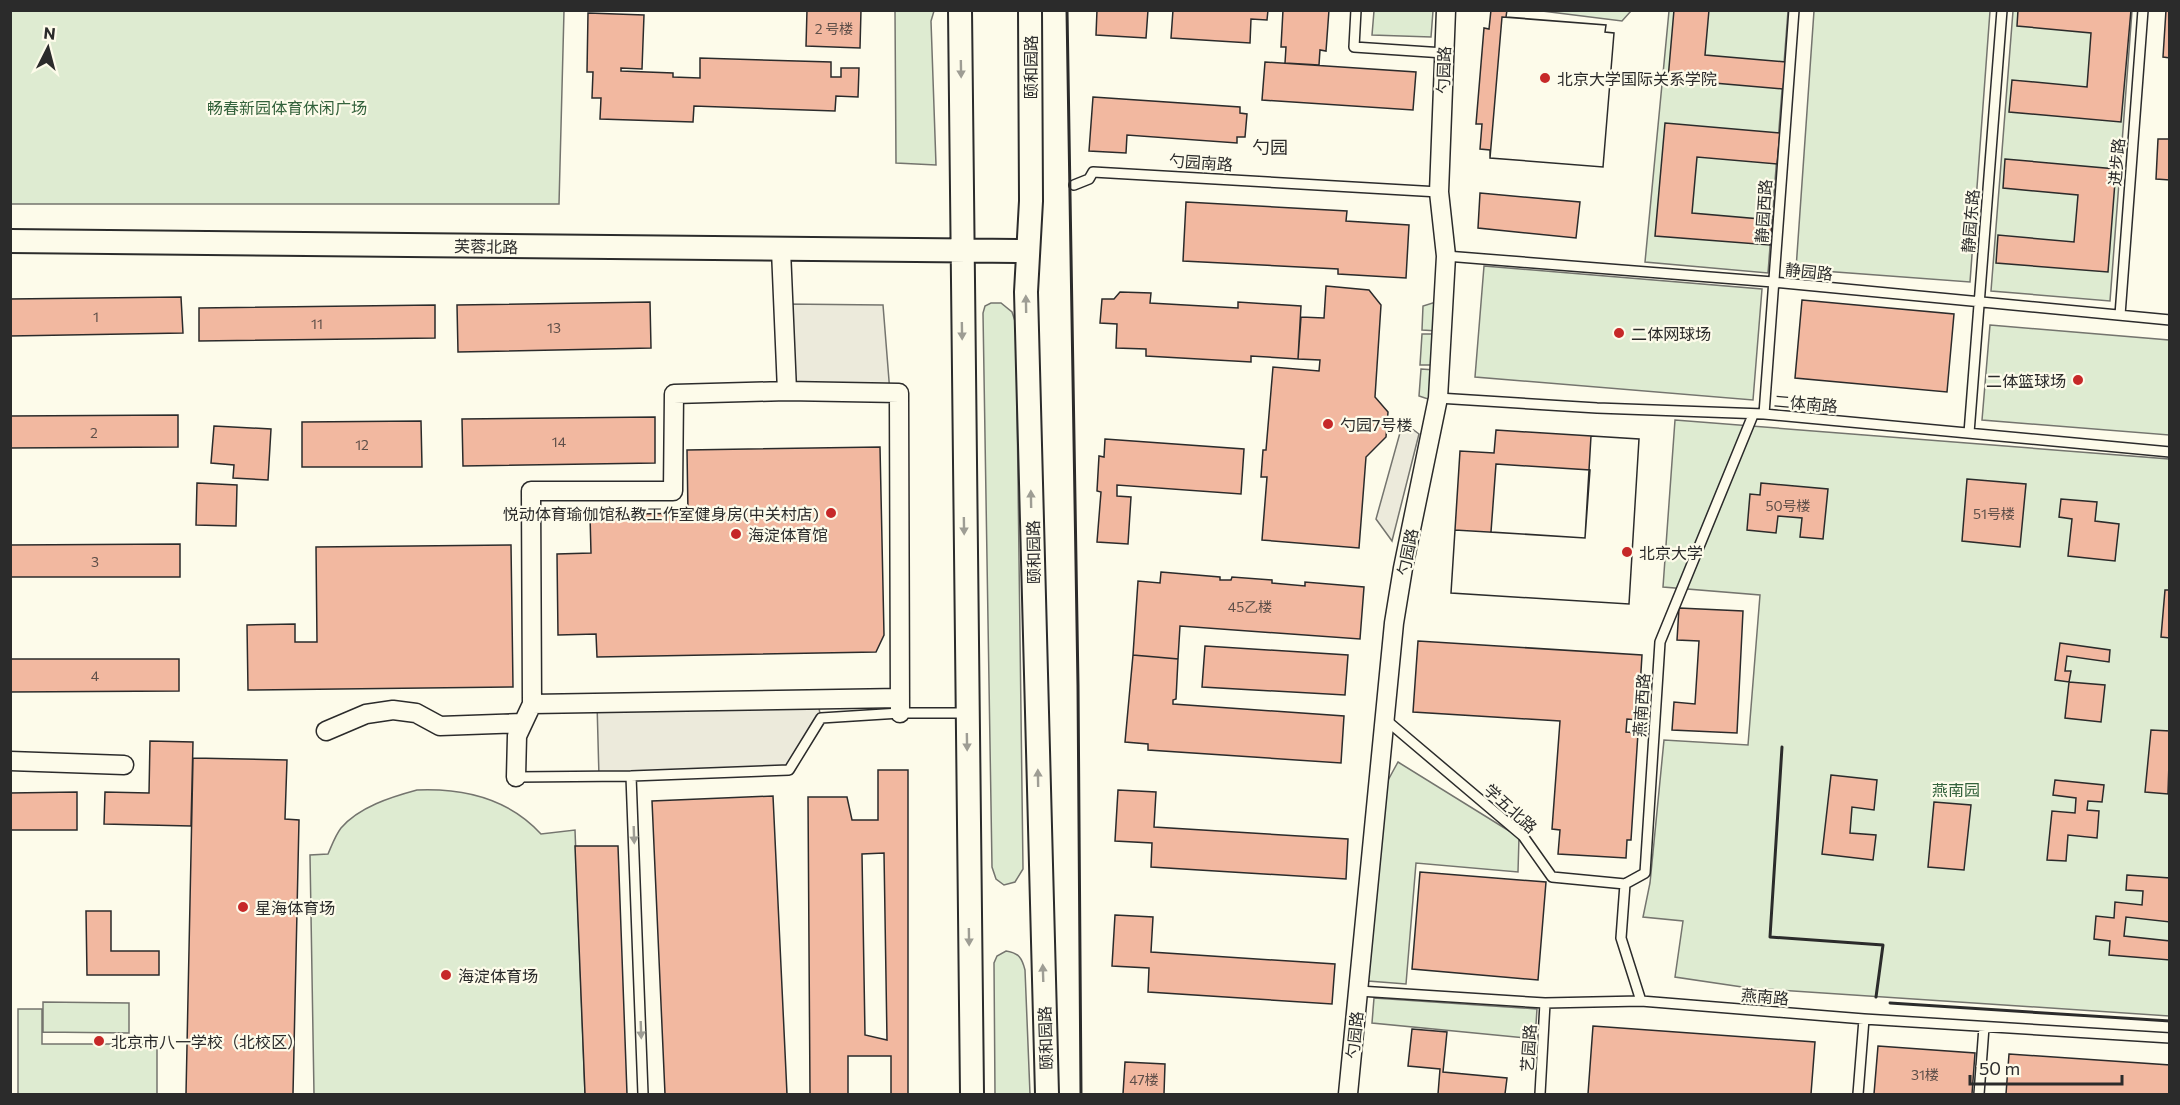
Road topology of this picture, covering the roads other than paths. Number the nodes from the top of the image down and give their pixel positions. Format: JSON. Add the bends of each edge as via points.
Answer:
{"nodes":[{"id":1,"x":960,"y":10,"type":"edge"},
{"id":2,"x":1030,"y":10,"type":"edge"},
{"id":3,"x":1356,"y":10,"type":"edge"},
{"id":4,"x":1446,"y":10,"type":"edge"},
{"id":5,"x":1794,"y":10,"type":"edge"},
{"id":6,"x":2002,"y":10,"type":"edge"},
{"id":7,"x":2144,"y":10,"type":"edge"},
{"id":8,"x":1444,"y":53,"type":"junction"},
{"id":9,"x":1074,"y":185,"type":"dead end"},
{"id":10,"x":1439,"y":192,"type":"junction"},
{"id":11,"x":10,"y":242,"type":"edge"},
{"id":12,"x":782,"y":249,"type":"junction"},
{"id":13,"x":962,"y":251,"type":"junction"},
{"id":14,"x":1028,"y":251,"type":"junction"},
{"id":15,"x":1446,"y":256,"type":"junction"},
{"id":16,"x":1773,"y":282,"type":"junction"},
{"id":17,"x":1979,"y":302,"type":"junction"},
{"id":18,"x":2120,"y":315,"type":"junction"},
{"id":19,"x":2169,"y":320,"type":"edge"},
{"id":20,"x":787,"y":391,"type":"junction"},
{"id":21,"x":1438,"y":398,"type":"junction"},
{"id":22,"x":1764,"y":414,"type":"junction"},
{"id":23,"x":1753,"y":415,"type":"junction"},
{"id":24,"x":1969,"y":433,"type":"junction"},
{"id":25,"x":2169,"y":452,"type":"edge"},
{"id":26,"x":532,"y":704,"type":"junction"},
{"id":27,"x":900,"y":706,"type":"junction"},
{"id":28,"x":966,"y":713,"type":"junction"},
{"id":29,"x":1386,"y":720,"type":"junction"},
{"id":30,"x":523,"y":723,"type":"junction"},
{"id":31,"x":326,"y":731,"type":"dead end"},
{"id":32,"x":10,"y":761,"type":"edge"},
{"id":33,"x":124,"y":765,"type":"dead end"},
{"id":34,"x":631,"y":776,"type":"junction"},
{"id":35,"x":516,"y":777,"type":"joint"},
{"id":36,"x":1625,"y":884,"type":"junction"},
{"id":37,"x":1359,"y":991,"type":"junction"},
{"id":38,"x":1641,"y":1001,"type":"junction"},
{"id":39,"x":1545,"y":1003,"type":"junction"},
{"id":40,"x":1864,"y":1019,"type":"junction"},
{"id":41,"x":1984,"y":1027,"type":"junction"},
{"id":42,"x":2169,"y":1038,"type":"edge"},
{"id":43,"x":643,"y":1095,"type":"edge"},
{"id":44,"x":972,"y":1095,"type":"edge"},
{"id":45,"x":1047,"y":1095,"type":"edge"},
{"id":46,"x":1348,"y":1095,"type":"edge"},
{"id":47,"x":1540,"y":1095,"type":"edge"},
{"id":48,"x":1858,"y":1095,"type":"edge"},
{"id":49,"x":1979,"y":1095,"type":"edge"}],
"edges":[{"from":1,"to":13,"type":"street","one_way":true},
{"from":2,"to":14,"type":"street","name":"颐和园路"},
{"from":3,"to":8,"type":"lane","via":[[1354,47]]},
{"from":4,"to":8,"type":"street","name":"勺园路"},
{"from":5,"to":16,"type":"lane","name":"静园西路"},
{"from":6,"to":17,"type":"lane","name":"静园东路"},
{"from":7,"to":18,"type":"lane","name":"进步路"},
{"from":8,"to":10,"type":"street","name":"勺园路"},
{"from":9,"to":10,"type":"lane","name":"勺园南路","via":[[1093,172]]},
{"from":10,"to":15,"type":"street","name":"勺园路"},
{"from":11,"to":12,"type":"street","name":"芙蓉北路"},
{"from":12,"to":13,"type":"street","name":"芙蓉北路"},
{"from":12,"to":20,"type":"street"},
{"from":13,"to":14,"type":"street","name":"芙蓉北路"},
{"from":13,"to":28,"type":"street","one_way":true},
{"from":45,"to":14,"type":"street","name":"颐和园路","one_way":true},
{"from":15,"to":16,"type":"lane","name":"静园路"},
{"from":15,"to":21,"type":"street","name":"勺园路"},
{"from":16,"to":17,"type":"lane","name":"静园路"},
{"from":16,"to":22,"type":"lane","name":"静园西路"},
{"from":17,"to":18,"type":"lane","name":"静园路"},
{"from":17,"to":24,"type":"lane","name":"静园东路"},
{"from":18,"to":19,"type":"lane","name":"静园路"},
{"from":20,"to":26,"type":"street","via":[[674,394],[673,491],[531,491]]},
{"from":20,"to":27,"type":"street","via":[[899,393]]},
{"from":21,"to":23,"type":"lane","name":"二体南路"},
{"from":21,"to":29,"type":"street","name":"勺园路","via":[[1394,623]]},
{"from":22,"to":23,"type":"lane","name":"二体南路"},
{"from":22,"to":24,"type":"lane","name":"二体南路"},
{"from":23,"to":36,"type":"lane","name":"燕南西路","via":[[1660,642],[1645,873]]},
{"from":24,"to":25,"type":"lane","name":"二体南路"},
{"from":26,"to":27,"type":"street"},
{"from":26,"to":30,"type":"street"},
{"from":27,"to":28,"type":"lane"},
{"from":27,"to":34,"type":"lane","via":[[821,718],[789,770]]},
{"from":28,"to":44,"type":"street","one_way":true},
{"from":29,"to":36,"type":"lane","name":"学五北路","via":[[1523,836],[1552,877]]},
{"from":29,"to":37,"type":"street","name":"勺园路"},
{"from":30,"to":31,"type":"street","via":[[440,726],[416,713],[393,710],[366,714]]},
{"from":30,"to":35,"type":"street","via":[[517,736]]},
{"from":32,"to":33,"type":"street"},
{"from":34,"to":35,"type":"lane"},
{"from":34,"to":43,"type":"lane","one_way":true},
{"from":36,"to":38,"type":"lane","via":[[1621,938]]},
{"from":37,"to":39,"type":"lane","name":"燕南路"},
{"from":37,"to":46,"type":"street","name":"勺园路"},
{"from":38,"to":39,"type":"lane","name":"燕南路"},
{"from":38,"to":40,"type":"lane","name":"燕南路"},
{"from":39,"to":47,"type":"lane","name":"艺园路"},
{"from":40,"to":41,"type":"lane","name":"燕南路"},
{"from":40,"to":48,"type":"lane"},
{"from":41,"to":42,"type":"lane","name":"燕南路"},
{"from":41,"to":49,"type":"lane"}]}
